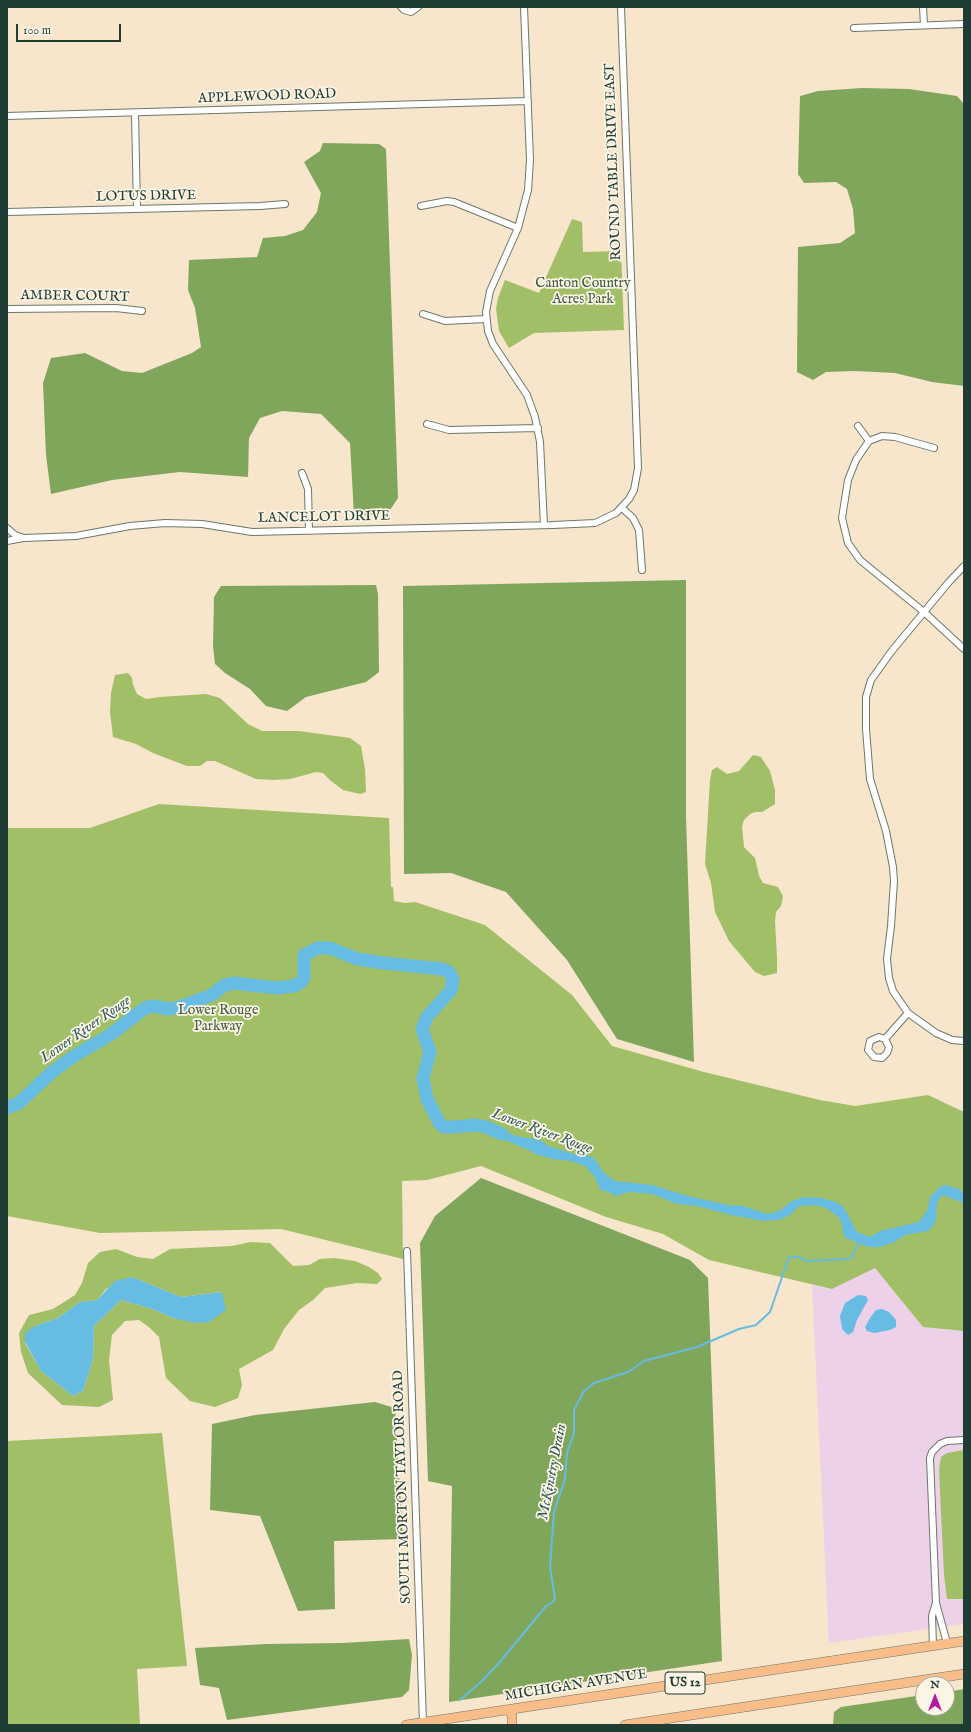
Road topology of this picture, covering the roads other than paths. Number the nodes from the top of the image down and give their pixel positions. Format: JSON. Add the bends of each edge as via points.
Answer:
{"nodes":[{"id":1,"x":401,"y":7,"type":"edge"},
{"id":2,"x":418,"y":7,"type":"edge"},
{"id":3,"x":524,"y":7,"type":"edge"},
{"id":4,"x":621,"y":7,"type":"edge"},
{"id":5,"x":923,"y":7,"type":"edge"},
{"id":6,"x":964,"y":24,"type":"edge"},
{"id":7,"x":924,"y":25,"type":"junction"},
{"id":8,"x":854,"y":28,"type":"dead end"},
{"id":9,"x":528,"y":101,"type":"junction"},
{"id":10,"x":135,"y":112,"type":"junction"},
{"id":11,"x":7,"y":116,"type":"edge"},
{"id":12,"x":285,"y":204,"type":"dead end"},
{"id":13,"x":421,"y":206,"type":"dead end"},
{"id":14,"x":137,"y":209,"type":"junction"},
{"id":15,"x":7,"y":212,"type":"edge"},
{"id":16,"x":518,"y":228,"type":"junction"},
{"id":17,"x":7,"y":309,"type":"edge"},
{"id":18,"x":142,"y":311,"type":"dead end"},
{"id":19,"x":423,"y":314,"type":"dead end"},
{"id":20,"x":486,"y":319,"type":"junction"},
{"id":21,"x":427,"y":424,"type":"dead end"},
{"id":22,"x":858,"y":426,"type":"dead end"},
{"id":23,"x":538,"y":428,"type":"junction"},
{"id":24,"x":868,"y":441,"type":"junction"},
{"id":25,"x":934,"y":448,"type":"dead end"},
{"id":26,"x":302,"y":473,"type":"dead end"},
{"id":27,"x":622,"y":508,"type":"junction"},
{"id":28,"x":544,"y":525,"type":"junction"},
{"id":29,"x":8,"y":529,"type":"edge"},
{"id":30,"x":309,"y":531,"type":"junction"},
{"id":31,"x":24,"y":538,"type":"junction"},
{"id":32,"x":7,"y":541,"type":"edge"},
{"id":33,"x":964,"y":566,"type":"edge"},
{"id":34,"x":642,"y":570,"type":"dead end"},
{"id":35,"x":924,"y":612,"type":"junction"},
{"id":36,"x":964,"y":649,"type":"edge"},
{"id":37,"x":908,"y":1013,"type":"junction"},
{"id":38,"x":885,"y":1039,"type":"dead end"},
{"id":39,"x":964,"y":1041,"type":"edge"},
{"id":40,"x":407,"y":1251,"type":"dead end"},
{"id":41,"x":964,"y":1440,"type":"edge"},
{"id":42,"x":936,"y":1603,"type":"junction"},
{"id":43,"x":964,"y":1641,"type":"edge"},
{"id":44,"x":947,"y":1643,"type":"junction"},
{"id":45,"x":933,"y":1646,"type":"junction"},
{"id":46,"x":964,"y":1674,"type":"edge"},
{"id":47,"x":509,"y":1710,"type":"junction"},
{"id":48,"x":423,"y":1723,"type":"junction"},
{"id":49,"x":406,"y":1725,"type":"edge"},
{"id":50,"x":512,"y":1725,"type":"edge"},
{"id":51,"x":625,"y":1725,"type":"edge"}],
"edges":[{"from":1,"to":2,"type":"street","via":[[412,12]]},
{"from":3,"to":9,"type":"street"},
{"from":4,"to":27,"type":"street","name":"ROUND TABLE DRIVE EAST","via":[[638,468],[634,490]]},
{"from":5,"to":7,"type":"street"},
{"from":6,"to":7,"type":"street"},
{"from":7,"to":8,"type":"street"},
{"from":9,"to":10,"type":"street","name":"APPLEWOOD ROAD"},
{"from":9,"to":16,"type":"street","via":[[530,179]]},
{"from":10,"to":11,"type":"street","name":"APPLEWOOD ROAD"},
{"from":10,"to":14,"type":"street"},
{"from":12,"to":14,"type":"street","name":"LOTUS DRIVE"},
{"from":13,"to":16,"type":"street","via":[[454,202]]},
{"from":14,"to":15,"type":"street","name":"LOTUS DRIVE"},
{"from":16,"to":20,"type":"street","via":[[490,291]]},
{"from":17,"to":18,"type":"street","name":"AMBER COURT","via":[[116,308]]},
{"from":19,"to":20,"type":"street","via":[[445,321]]},
{"from":20,"to":23,"type":"street","via":[[493,344],[532,406]]},
{"from":21,"to":23,"type":"street","via":[[449,430]]},
{"from":22,"to":24,"type":"street"},
{"from":23,"to":28,"type":"street"},
{"from":24,"to":25,"type":"street","via":[[882,436]]},
{"from":24,"to":35,"type":"street","via":[[856,460],[848,480],[842,507],[848,543],[860,560]]},
{"from":26,"to":30,"type":"street","via":[[308,489]]},
{"from":27,"to":28,"type":"street","name":"LANCELOT DRIVE","via":[[610,518],[595,523]]},
{"from":27,"to":34,"type":"street","via":[[633,518],[639,530]]},
{"from":28,"to":30,"type":"street","name":"LANCELOT DRIVE"},
{"from":29,"to":31,"type":"street"},
{"from":30,"to":31,"type":"street","name":"LANCELOT DRIVE","via":[[252,532],[202,524],[165,524],[130,526],[76,536]]},
{"from":31,"to":32,"type":"street","name":"LANCELOT DRIVE"},
{"from":33,"to":35,"type":"street"},
{"from":35,"to":36,"type":"street"},
{"from":35,"to":37,"type":"street","via":[[871,680],[866,697],[870,779],[886,831],[893,867],[892,919],[887,959],[889,978],[893,991]]},
{"from":37,"to":38,"type":"street"},
{"from":37,"to":39,"type":"street","via":[[936,1033],[952,1040]]},
{"from":40,"to":48,"type":"street","name":"SOUTH MORTON TAYLOR ROAD"},
{"from":41,"to":42,"type":"street","via":[[940,1444],[930,1458]]},
{"from":42,"to":44,"type":"street"},
{"from":42,"to":45,"type":"street","via":[[932,1616]]},
{"from":43,"to":44,"type":"main road","name":"MICHIGAN AVENUE","number":"US 12"},
{"from":44,"to":45,"type":"main road","name":"MICHIGAN AVENUE","number":"US 12"},
{"from":45,"to":47,"type":"main road","name":"MICHIGAN AVENUE","number":"US 12"},
{"from":46,"to":51,"type":"main road","number":"US 12"},
{"from":47,"to":48,"type":"main road","name":"MICHIGAN AVENUE","number":"US 12"},
{"from":47,"to":50,"type":"main road"},
{"from":48,"to":49,"type":"main road","name":"MICHIGAN AVENUE","number":"US 12"}]}
